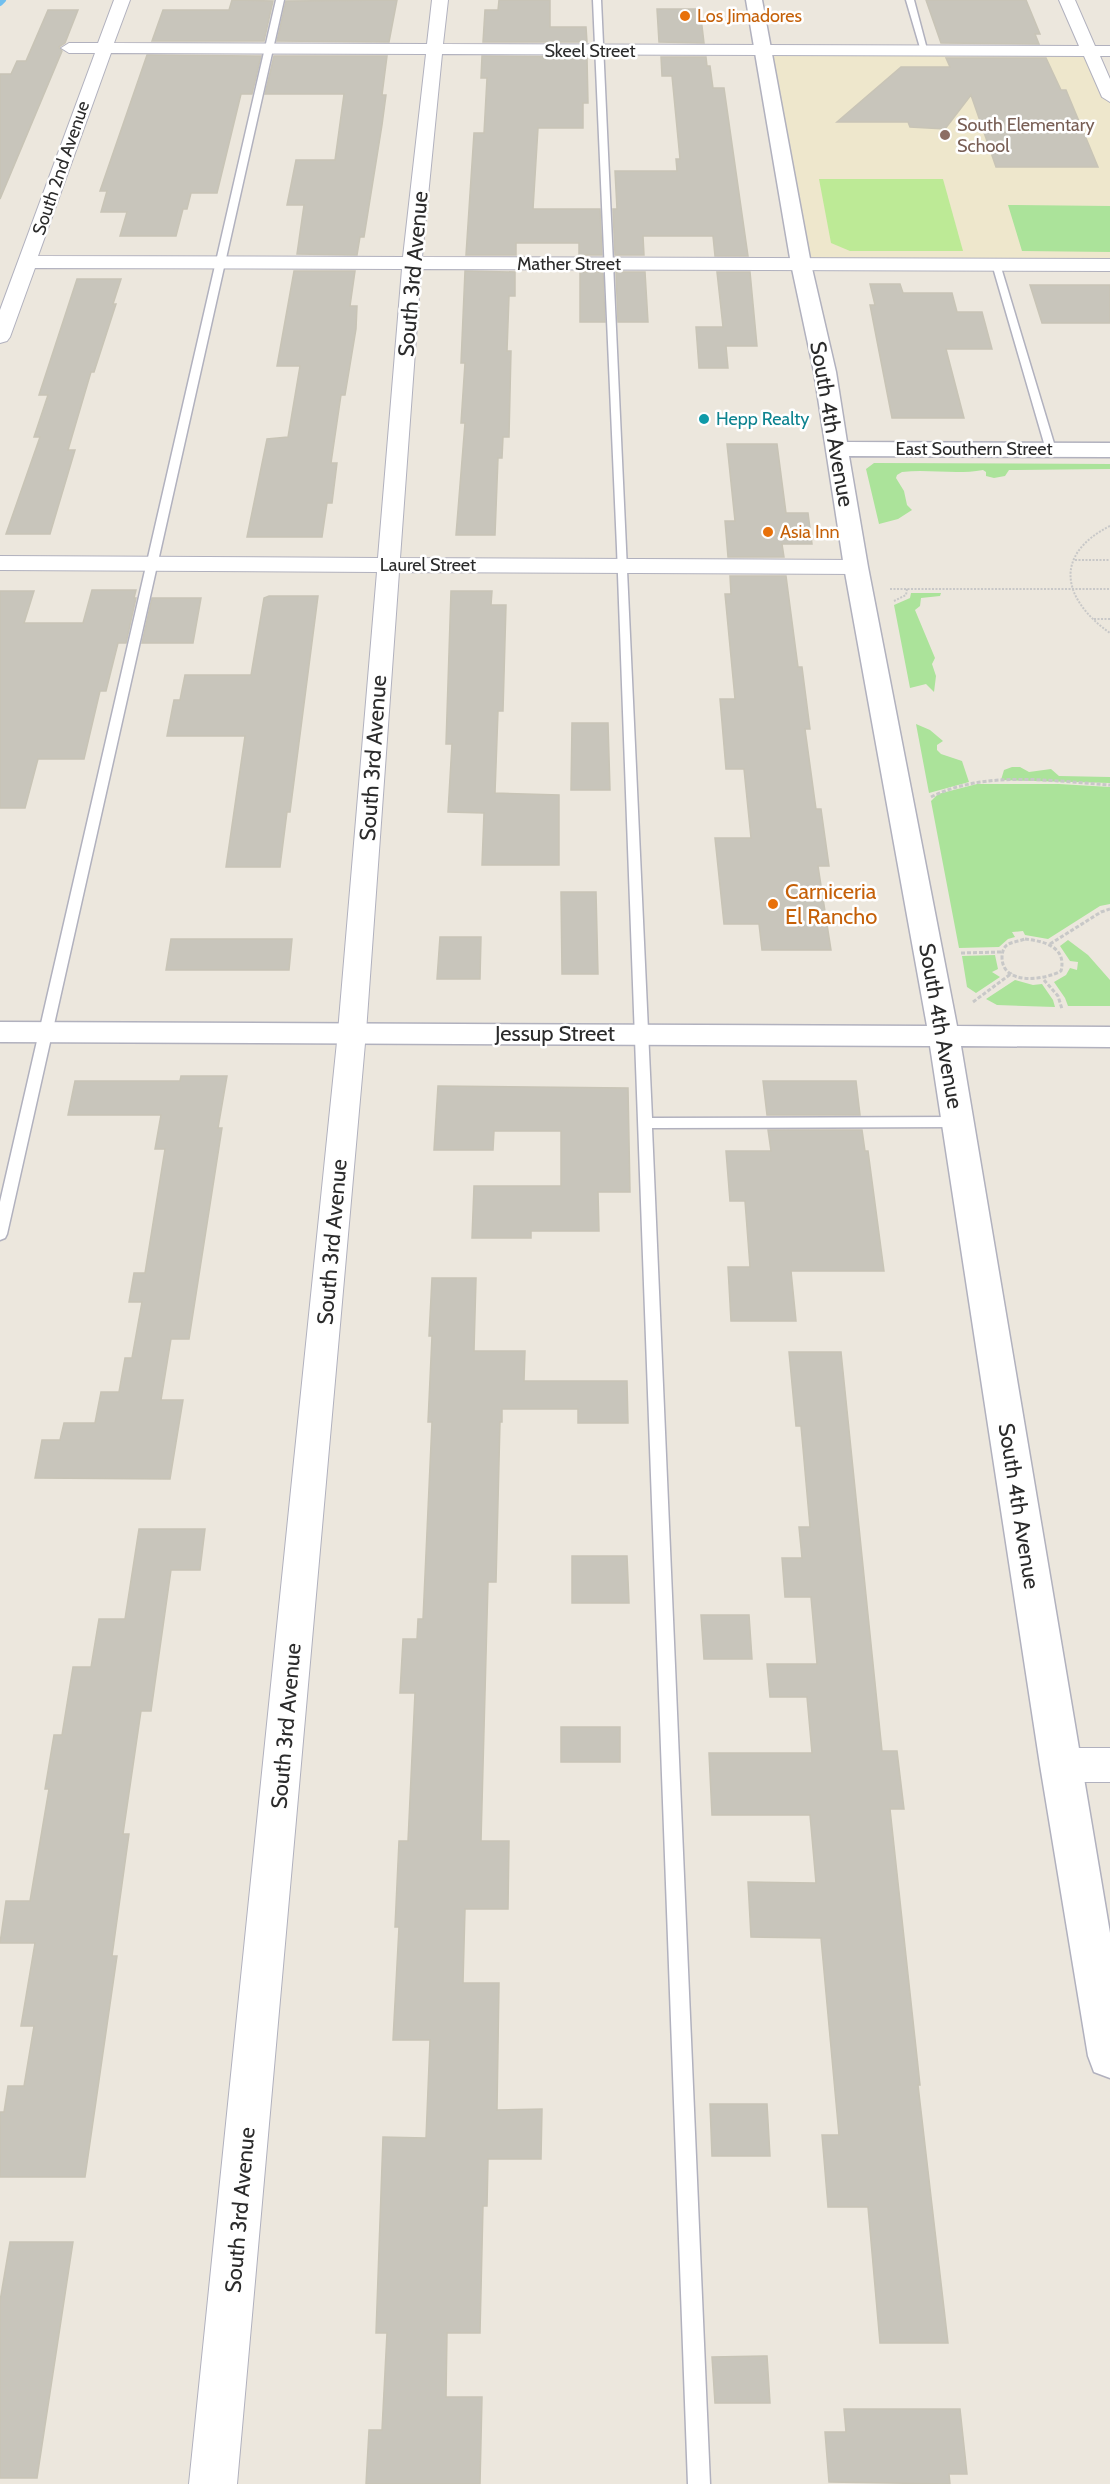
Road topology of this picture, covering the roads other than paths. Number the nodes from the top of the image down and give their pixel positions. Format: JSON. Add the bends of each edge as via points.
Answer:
{"nodes":[{"id":1,"x":122,"y":0,"type":"edge"},
{"id":2,"x":280,"y":0,"type":"edge"},
{"id":3,"x":440,"y":0,"type":"edge"},
{"id":4,"x":597,"y":0,"type":"edge"},
{"id":5,"x":754,"y":0,"type":"edge"},
{"id":6,"x":910,"y":0,"type":"edge"},
{"id":7,"x":1067,"y":0,"type":"edge"},
{"id":8,"x":69,"y":48,"type":"dead end"},
{"id":9,"x":103,"y":48,"type":"junction"},
{"id":10,"x":269,"y":50,"type":"junction"},
{"id":11,"x":437,"y":50,"type":"junction"},
{"id":12,"x":599,"y":51,"type":"junction"},
{"id":13,"x":763,"y":51,"type":"junction"},
{"id":14,"x":925,"y":51,"type":"junction"},
{"id":15,"x":1089,"y":51,"type":"junction"},
{"id":16,"x":1110,"y":51,"type":"edge"},
{"id":17,"x":1110,"y":97,"type":"edge"},
{"id":18,"x":29,"y":262,"type":"junction"},
{"id":19,"x":219,"y":262,"type":"junction"},
{"id":20,"x":412,"y":264,"type":"junction"},
{"id":21,"x":609,"y":264,"type":"junction"},
{"id":22,"x":801,"y":264,"type":"junction"},
{"id":23,"x":996,"y":264,"type":"junction"},
{"id":24,"x":1110,"y":264,"type":"edge"},
{"id":25,"x":0,"y":280,"type":"edge"},
{"id":26,"x":21,"y":280,"type":"junction"},
{"id":27,"x":0,"y":337,"type":"edge"},
{"id":28,"x":838,"y":449,"type":"junction"},
{"id":29,"x":1051,"y":450,"type":"junction"},
{"id":30,"x":1110,"y":450,"type":"edge"},
{"id":31,"x":0,"y":563,"type":"edge"},
{"id":32,"x":153,"y":564,"type":"junction"},
{"id":33,"x":388,"y":565,"type":"junction"},
{"id":34,"x":623,"y":566,"type":"junction"},
{"id":35,"x":856,"y":567,"type":"junction"},
{"id":36,"x":0,"y":1032,"type":"edge"},
{"id":37,"x":46,"y":1032,"type":"junction"},
{"id":38,"x":352,"y":1032,"type":"junction"},
{"id":39,"x":640,"y":1034,"type":"junction"},
{"id":40,"x":944,"y":1036,"type":"junction"},
{"id":41,"x":1110,"y":1037,"type":"edge"},
{"id":42,"x":957,"y":1122,"type":"junction"},
{"id":43,"x":644,"y":1123,"type":"junction"},
{"id":44,"x":0,"y":1234,"type":"edge"},
{"id":45,"x":1060,"y":1764,"type":"junction"},
{"id":46,"x":1110,"y":1765,"type":"edge"},
{"id":47,"x":1110,"y":2056,"type":"edge"},
{"id":48,"x":213,"y":2484,"type":"edge"},
{"id":49,"x":699,"y":2484,"type":"edge"}],
"edges":[{"from":1,"to":9,"type":"street","name":"South 2nd Avenue"},
{"from":2,"to":10,"type":"lane"},
{"from":3,"to":11,"type":"street","name":"South 3rd Avenue"},
{"from":4,"to":12,"type":"lane"},
{"from":5,"to":13,"type":"main road","name":"South 4th Avenue"},
{"from":6,"to":14,"type":"lane"},
{"from":7,"to":15,"type":"street"},
{"from":8,"to":9,"type":"street","name":"Skeel Street"},
{"from":9,"to":10,"type":"street","name":"Skeel Street"},
{"from":9,"to":18,"type":"street","name":"South 2nd Avenue"},
{"from":10,"to":11,"type":"street","name":"Skeel Street"},
{"from":10,"to":19,"type":"lane"},
{"from":11,"to":12,"type":"street","name":"Skeel Street"},
{"from":11,"to":20,"type":"street","name":"South 3rd Avenue"},
{"from":12,"to":13,"type":"street","name":"Skeel Street"},
{"from":12,"to":21,"type":"lane"},
{"from":13,"to":14,"type":"street","name":"Skeel Street"},
{"from":13,"to":22,"type":"main road","name":"South 4th Avenue"},
{"from":14,"to":15,"type":"street","name":"Skeel Street"},
{"from":15,"to":16,"type":"street","name":"Skeel Street"},
{"from":15,"to":17,"type":"street"},
{"from":18,"to":19,"type":"street","name":"Mather Street"},
{"from":18,"to":26,"type":"street","name":"South 2nd Avenue"},
{"from":19,"to":20,"type":"street","name":"Mather Street"},
{"from":19,"to":32,"type":"lane"},
{"from":20,"to":21,"type":"street","name":"Mather Street"},
{"from":20,"to":33,"type":"street","name":"South 3rd Avenue"},
{"from":21,"to":22,"type":"street","name":"Mather Street"},
{"from":21,"to":34,"type":"lane"},
{"from":22,"to":23,"type":"street","name":"Mather Street"},
{"from":22,"to":28,"type":"main road","name":"South 4th Avenue"},
{"from":23,"to":24,"type":"street","name":"Mather Street"},
{"from":23,"to":29,"type":"lane"},
{"from":25,"to":26,"type":"street"},
{"from":26,"to":27,"type":"street","name":"South 2nd Avenue"},
{"from":28,"to":29,"type":"main road","name":"East Southern Street"},
{"from":28,"to":35,"type":"main road","name":"South 4th Avenue"},
{"from":29,"to":30,"type":"main road","name":"East Southern Street"},
{"from":31,"to":32,"type":"street","name":"Laurel Street"},
{"from":32,"to":33,"type":"street","name":"Laurel Street"},
{"from":32,"to":37,"type":"lane"},
{"from":33,"to":34,"type":"street","name":"Laurel Street"},
{"from":33,"to":38,"type":"street","name":"South 3rd Avenue"},
{"from":34,"to":35,"type":"street","name":"Laurel Street"},
{"from":34,"to":39,"type":"lane"},
{"from":35,"to":40,"type":"main road","name":"South 4th Avenue"},
{"from":36,"to":37,"type":"main road","name":"Jessup Street"},
{"from":37,"to":38,"type":"main road","name":"Jessup Street"},
{"from":37,"to":44,"type":"lane"},
{"from":38,"to":39,"type":"main road","name":"Jessup Street"},
{"from":38,"to":48,"type":"street","name":"South 3rd Avenue"},
{"from":39,"to":40,"type":"main road","name":"Jessup Street"},
{"from":39,"to":43,"type":"lane"},
{"from":40,"to":41,"type":"main road","name":"Jessup Street"},
{"from":40,"to":42,"type":"main road","name":"South 4th Avenue"},
{"from":42,"to":43,"type":"lane"},
{"from":42,"to":45,"type":"main road","name":"South 4th Avenue"},
{"from":43,"to":49,"type":"lane"},
{"from":45,"to":46,"type":"street"},
{"from":45,"to":47,"type":"main road","name":"South 4th Avenue"}]}
